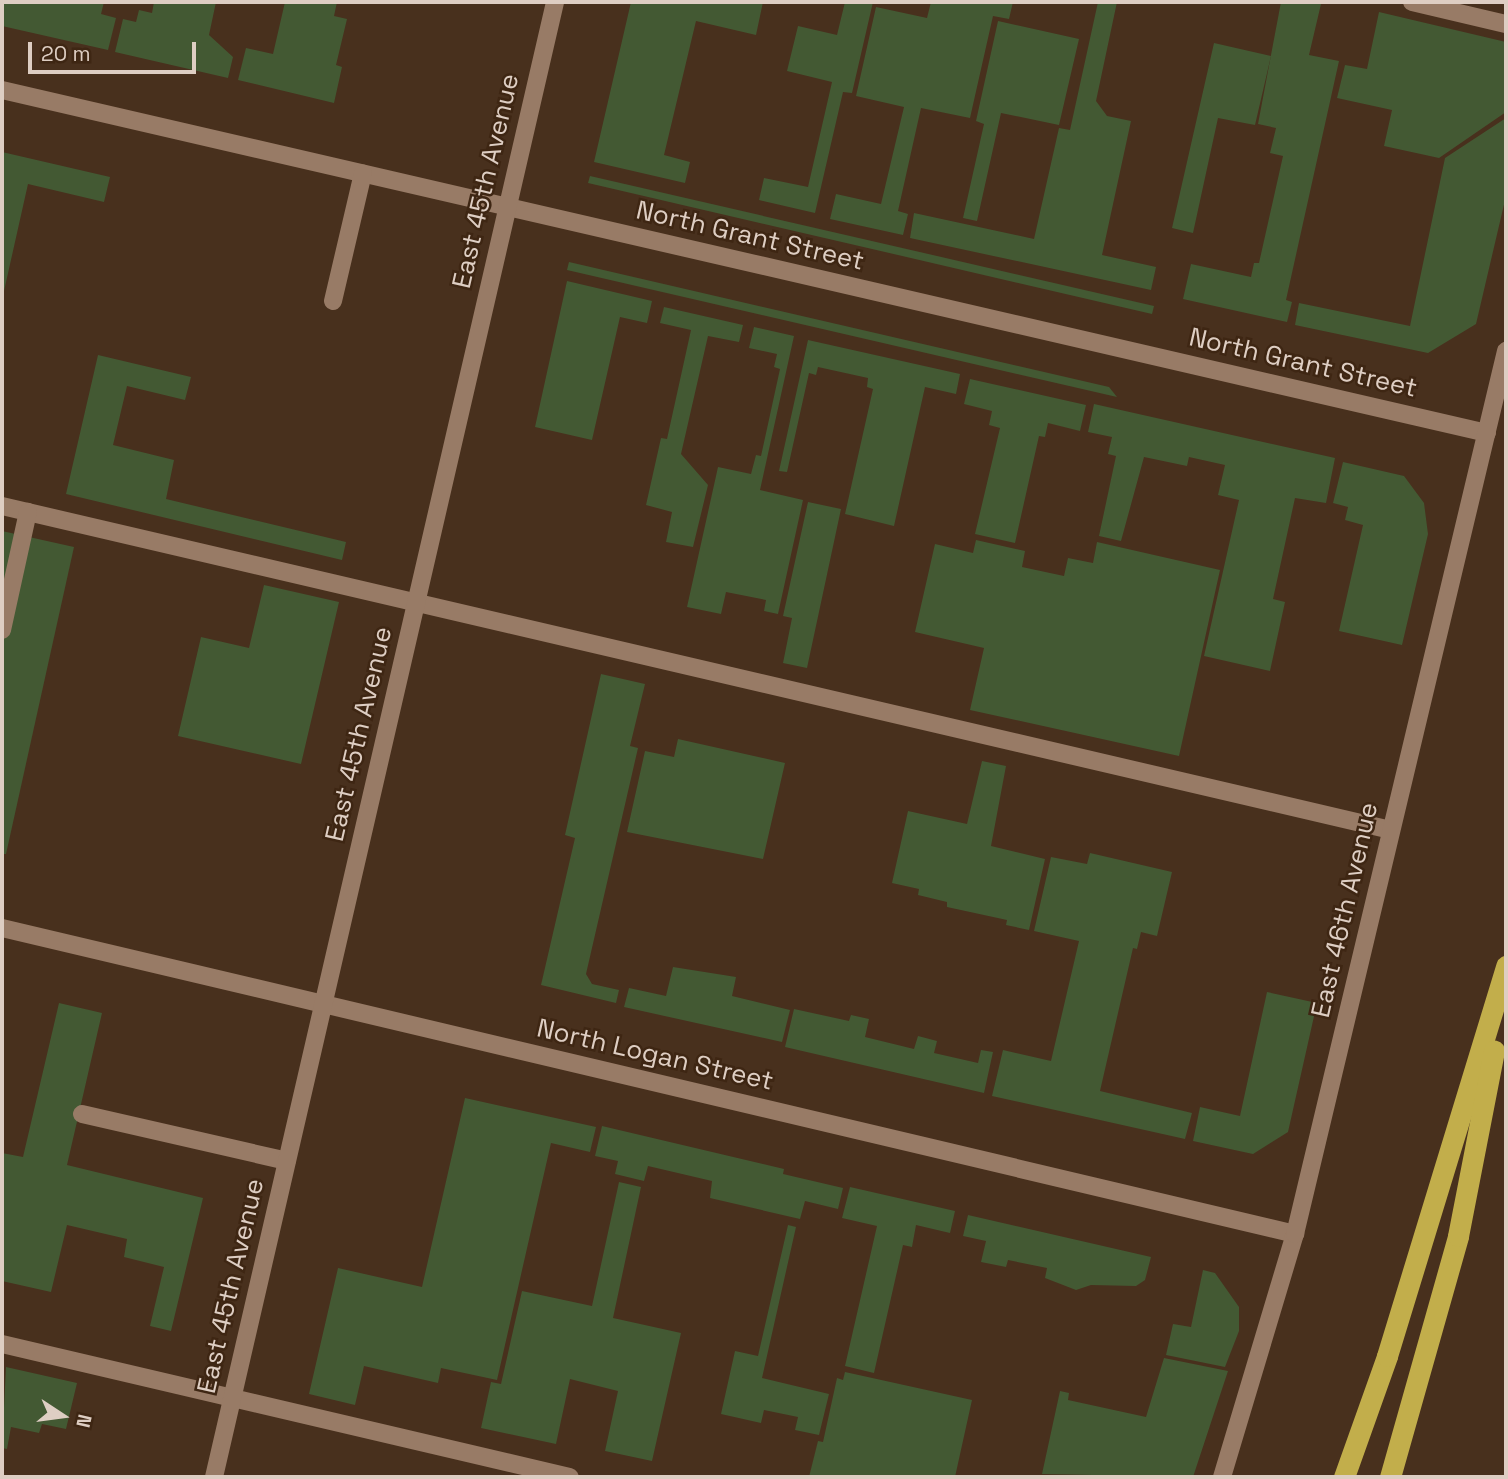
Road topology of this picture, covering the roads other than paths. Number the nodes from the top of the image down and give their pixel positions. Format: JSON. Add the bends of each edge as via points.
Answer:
{"nodes":[{"id":1,"x":555,"y":2,"type":"edge"},
{"id":2,"x":1412,"y":2,"type":"edge"},
{"id":3,"x":1506,"y":24,"type":"edge"},
{"id":4,"x":2,"y":90,"type":"edge"},
{"id":5,"x":363,"y":173,"type":"junction"},
{"id":6,"x":507,"y":206,"type":"junction"},
{"id":7,"x":333,"y":302,"type":"dead end"},
{"id":8,"x":1506,"y":351,"type":"edge"},
{"id":9,"x":1487,"y":433,"type":"junction"},
{"id":10,"x":2,"y":506,"type":"edge"},
{"id":11,"x":28,"y":512,"type":"junction"},
{"id":12,"x":416,"y":602,"type":"junction"},
{"id":13,"x":2,"y":630,"type":"edge"},
{"id":14,"x":1391,"y":830,"type":"junction"},
{"id":15,"x":2,"y":928,"type":"edge"},
{"id":16,"x":1506,"y":966,"type":"edge"},
{"id":17,"x":1506,"y":989,"type":"edge"},
{"id":18,"x":323,"y":1004,"type":"junction"},
{"id":19,"x":82,"y":1114,"type":"dead end"},
{"id":20,"x":287,"y":1161,"type":"junction"},
{"id":21,"x":1295,"y":1234,"type":"junction"},
{"id":22,"x":2,"y":1344,"type":"edge"},
{"id":23,"x":232,"y":1398,"type":"junction"},
{"id":24,"x":214,"y":1477,"type":"edge"},
{"id":25,"x":570,"y":1477,"type":"edge"},
{"id":26,"x":1222,"y":1477,"type":"edge"},
{"id":27,"x":1344,"y":1477,"type":"edge"},
{"id":28,"x":1390,"y":1477,"type":"edge"}],
"edges":[{"from":1,"to":6,"type":"street","name":"East 45th Avenue"},
{"from":2,"to":3,"type":"street"},
{"from":4,"to":5,"type":"street","name":"North Grant Street"},
{"from":5,"to":6,"type":"street","name":"North Grant Street"},
{"from":5,"to":7,"type":"street"},
{"from":6,"to":9,"type":"street","name":"North Grant Street"},
{"from":6,"to":12,"type":"street","name":"East 45th Avenue"},
{"from":8,"to":9,"type":"street","name":"East 46th Avenue"},
{"from":9,"to":14,"type":"street","name":"East 46th Avenue"},
{"from":10,"to":11,"type":"street"},
{"from":11,"to":12,"type":"street"},
{"from":11,"to":13,"type":"street"},
{"from":12,"to":14,"type":"street"},
{"from":12,"to":18,"type":"street","name":"East 45th Avenue"},
{"from":14,"to":21,"type":"street","name":"East 46th Avenue"},
{"from":15,"to":18,"type":"street","name":"North Logan Street"},
{"from":16,"to":27,"type":"highway","via":[[1391,1342]]},
{"from":17,"to":28,"type":"highway","via":[[1458,1236]]},
{"from":18,"to":20,"type":"street","name":"East 45th Avenue"},
{"from":18,"to":21,"type":"street","name":"North Logan Street"},
{"from":19,"to":20,"type":"street"},
{"from":20,"to":23,"type":"street","name":"East 45th Avenue"},
{"from":21,"to":26,"type":"street","name":"East 46th Avenue"},
{"from":22,"to":23,"type":"street"},
{"from":23,"to":24,"type":"street","name":"East 45th Avenue"},
{"from":23,"to":25,"type":"street"}]}
